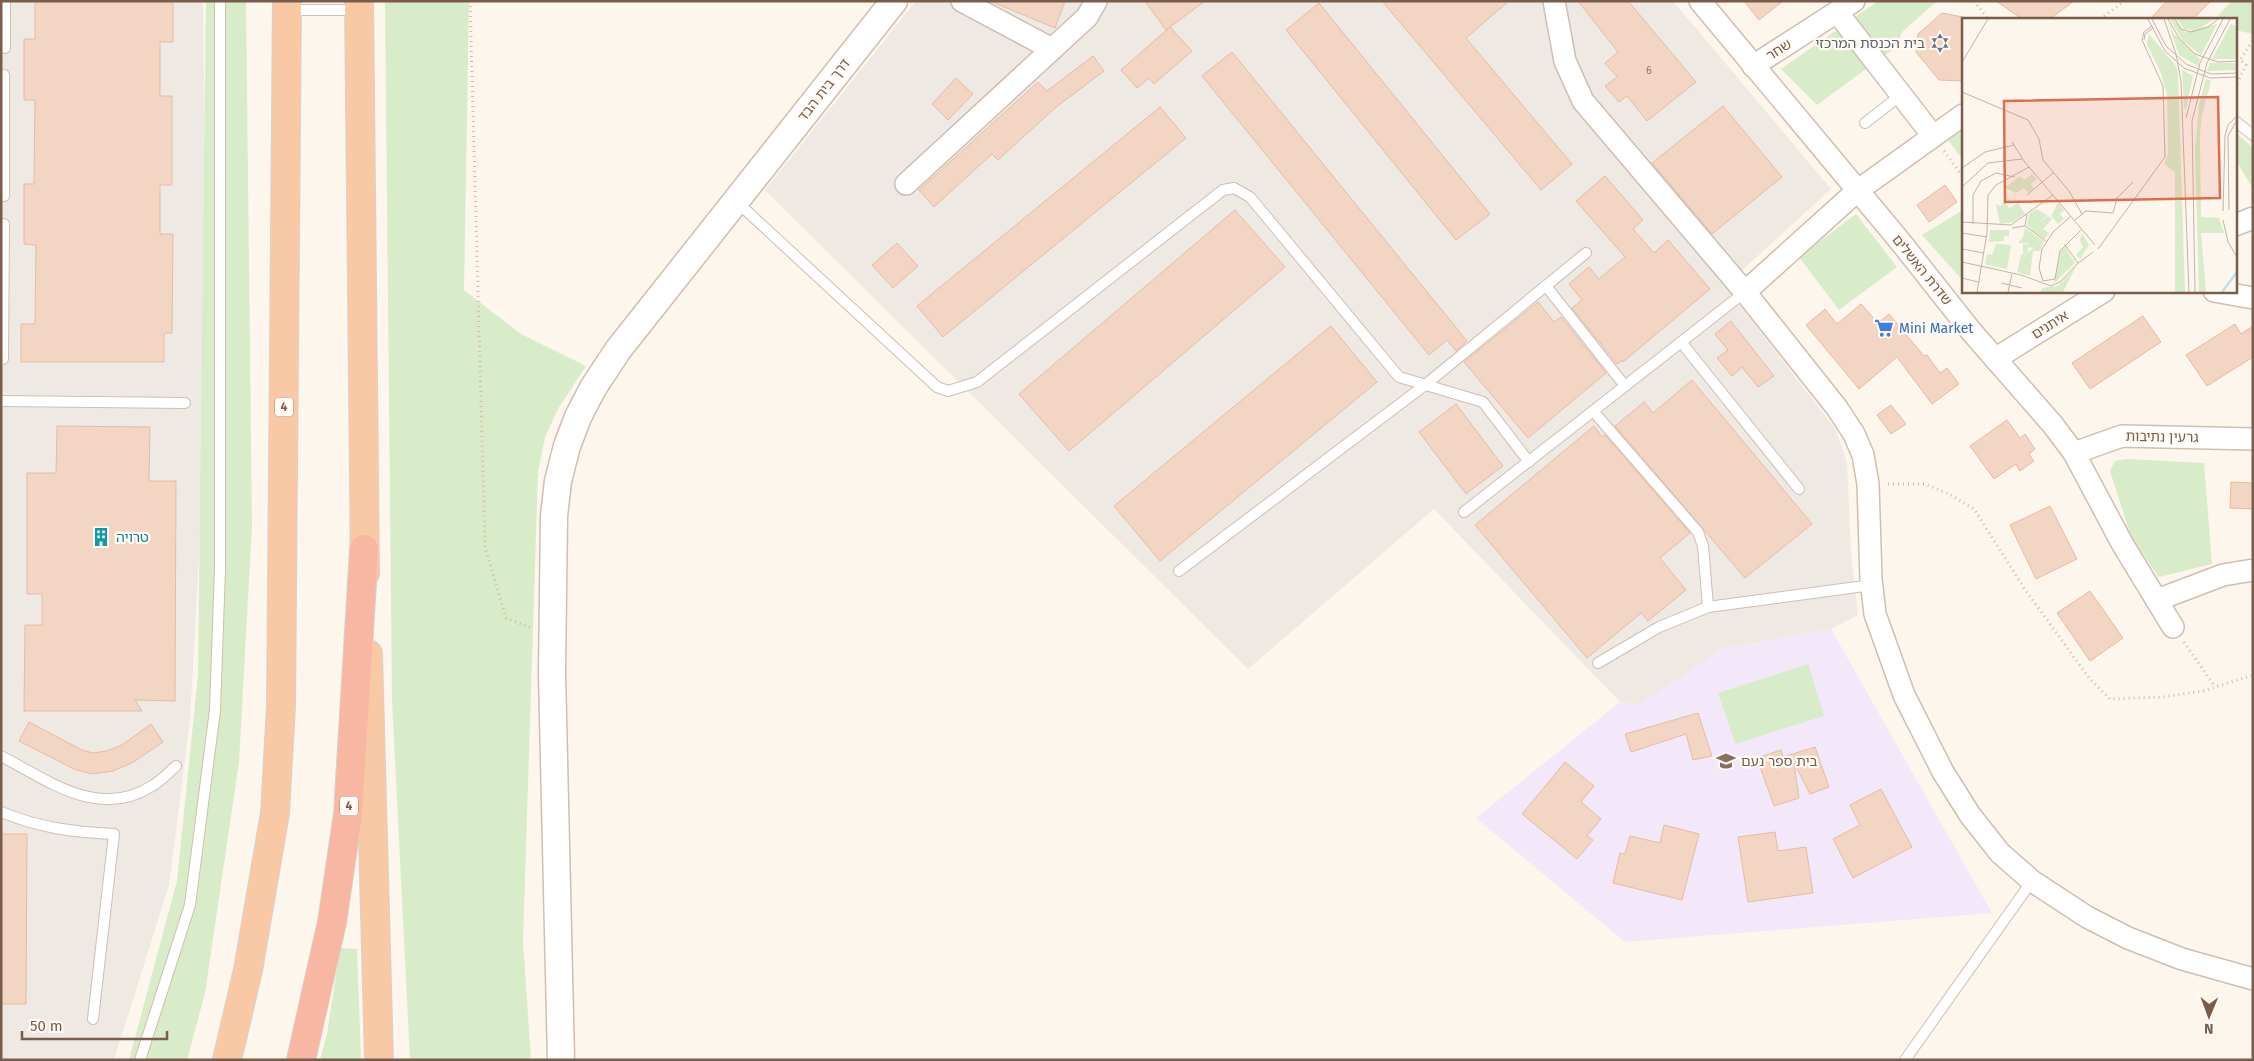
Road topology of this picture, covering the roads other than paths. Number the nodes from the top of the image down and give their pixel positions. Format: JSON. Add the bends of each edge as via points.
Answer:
{"nodes":[{"id":1,"x":220,"y":1,"type":"edge"},
{"id":2,"x":894,"y":1,"type":"edge"},
{"id":3,"x":962,"y":1,"type":"edge"},
{"id":4,"x":1096,"y":1,"type":"edge"},
{"id":5,"x":1554,"y":1,"type":"edge"},
{"id":6,"x":1700,"y":1,"type":"edge"},
{"id":7,"x":4,"y":6,"type":"edge"},
{"id":8,"x":287,"y":6,"type":"edge"},
{"id":9,"x":359,"y":6,"type":"edge"},
{"id":10,"x":1846,"y":7,"type":"edge"},
{"id":11,"x":4,"y":48,"type":"dead end"},
{"id":12,"x":1052,"y":49,"type":"junction"},
{"id":13,"x":1754,"y":66,"type":"junction"},
{"id":14,"x":4,"y":75,"type":"dead end"},
{"id":15,"x":1901,"y":95,"type":"junction"},
{"id":16,"x":1962,"y":115,"type":"edge"},
{"id":17,"x":2236,"y":123,"type":"edge"},
{"id":18,"x":1865,"y":124,"type":"dead end"},
{"id":19,"x":2253,"y":135,"type":"edge"},
{"id":20,"x":1932,"y":136,"type":"junction"},
{"id":21,"x":3,"y":137,"type":"edge"},
{"id":22,"x":906,"y":184,"type":"dead end"},
{"id":23,"x":1857,"y":191,"type":"junction"},
{"id":24,"x":4,"y":196,"type":"dead end"},
{"id":25,"x":736,"y":201,"type":"junction"},
{"id":26,"x":2253,"y":218,"type":"edge"},
{"id":27,"x":4,"y":224,"type":"dead end"},
{"id":28,"x":2236,"y":225,"type":"edge"},
{"id":29,"x":1586,"y":253,"type":"dead end"},
{"id":30,"x":1546,"y":286,"type":"junction"},
{"id":31,"x":1746,"y":292,"type":"junction"},
{"id":32,"x":2102,"y":292,"type":"edge"},
{"id":33,"x":2220,"y":292,"type":"edge"},
{"id":34,"x":2253,"y":298,"type":"edge"},
{"id":35,"x":2,"y":311,"type":"edge"},
{"id":36,"x":1681,"y":342,"type":"junction"},
{"id":37,"x":3,"y":359,"type":"dead end"},
{"id":38,"x":1995,"y":359,"type":"junction"},
{"id":39,"x":1425,"y":385,"type":"junction"},
{"id":40,"x":1625,"y":386,"type":"junction"},
{"id":41,"x":1,"y":401,"type":"edge"},
{"id":42,"x":186,"y":403,"type":"dead end"},
{"id":43,"x":1593,"y":411,"type":"junction"},
{"id":44,"x":2253,"y":439,"type":"edge"},
{"id":45,"x":2074,"y":453,"type":"junction"},
{"id":46,"x":1529,"y":462,"type":"junction"},
{"id":47,"x":1799,"y":489,"type":"dead end"},
{"id":48,"x":1464,"y":512,"type":"dead end"},
{"id":49,"x":364,"y":549,"type":"junction"},
{"id":50,"x":2253,"y":570,"type":"edge"},
{"id":51,"x":1179,"y":572,"type":"dead end"},
{"id":52,"x":1872,"y":586,"type":"junction"},
{"id":53,"x":2157,"y":600,"type":"junction"},
{"id":54,"x":1708,"y":607,"type":"junction"},
{"id":55,"x":2173,"y":627,"type":"road end"},
{"id":56,"x":1598,"y":663,"type":"dead end"},
{"id":57,"x":1,"y":756,"type":"edge"},
{"id":58,"x":176,"y":766,"type":"dead end"},
{"id":59,"x":1,"y":812,"type":"edge"},
{"id":60,"x":2032,"y":881,"type":"junction"},
{"id":61,"x":2253,"y":979,"type":"edge"},
{"id":62,"x":94,"y":1019,"type":"dead end"},
{"id":63,"x":140,"y":1060,"type":"edge"},
{"id":64,"x":227,"y":1060,"type":"edge"},
{"id":65,"x":301,"y":1060,"type":"edge"},
{"id":66,"x":379,"y":1060,"type":"edge"},
{"id":67,"x":560,"y":1060,"type":"edge"},
{"id":68,"x":1905,"y":1060,"type":"edge"}],
"edges":[{"from":1,"to":63,"type":"lane","via":[[220,569],[215,710],[190,905]]},
{"from":2,"to":25,"type":"street","name":"דרך בית הבד"},
{"from":3,"to":12,"type":"street"},
{"from":4,"to":12,"type":"street","via":[[1087,17]]},
{"from":5,"to":31,"type":"street","via":[[1565,61],[1583,101]]},
{"from":6,"to":13,"type":"street","name":"שדרת האשלים"},
{"from":7,"to":11,"type":"lane"},
{"from":8,"to":9,"type":"lane"},
{"from":8,"to":64,"type":"highway","number":"4","via":[[281,706],[275,812],[248,970]]},
{"from":9,"to":49,"type":"highway","number":"4"},
{"from":10,"to":13,"type":"street","name":"שחר"},
{"from":10,"to":15,"type":"street"},
{"from":12,"to":22,"type":"street"},
{"from":13,"to":23,"type":"street","name":"שדרת האשלים"},
{"from":14,"to":21,"type":"lane"},
{"from":15,"to":18,"type":"lane"},
{"from":15,"to":20,"type":"street"},
{"from":16,"to":20,"type":"street"},
{"from":17,"to":19,"type":"lane"},
{"from":20,"to":23,"type":"street"},
{"from":21,"to":24,"type":"lane"},
{"from":23,"to":31,"type":"street"},
{"from":23,"to":38,"type":"street","name":"שדרת האשלים"},
{"from":25,"to":39,"type":"lane","via":[[937,387],[948,391],[977,382],[1223,190],[1234,188],[1250,197],[1399,377]]},
{"from":25,"to":67,"type":"street","name":"דרך בית הבד","via":[[618,350],[593,388],[578,417],[558,480],[554,516],[552,636]]},
{"from":26,"to":28,"type":"street"},
{"from":27,"to":35,"type":"lane"},
{"from":29,"to":30,"type":"lane"},
{"from":30,"to":39,"type":"lane"},
{"from":30,"to":40,"type":"lane"},
{"from":31,"to":36,"type":"lane"},
{"from":31,"to":52,"type":"street","via":[[1837,408],[1864,455]]},
{"from":32,"to":38,"type":"street","name":"איתנים"},
{"from":33,"to":34,"type":"street"},
{"from":35,"to":37,"type":"lane"},
{"from":36,"to":40,"type":"lane"},
{"from":36,"to":47,"type":"lane"},
{"from":38,"to":45,"type":"street","name":"שדרת האשלים"},
{"from":39,"to":46,"type":"lane","via":[[1483,402]]},
{"from":39,"to":51,"type":"lane"},
{"from":40,"to":43,"type":"lane"},
{"from":41,"to":42,"type":"lane"},
{"from":43,"to":46,"type":"lane"},
{"from":43,"to":54,"type":"lane","via":[[1698,532],[1703,546]]},
{"from":44,"to":45,"type":"street","name":"גרעין נתיבות","via":[[2122,436]]},
{"from":45,"to":53,"type":"street","name":"שדרת האשלים","via":[[2123,545]]},
{"from":46,"to":48,"type":"lane"},
{"from":49,"to":65,"type":"highway","number":"4","via":[[348,814],[332,922]]},
{"from":49,"to":66,"type":"highway"},
{"from":50,"to":53,"type":"street","via":[[2224,575]]},
{"from":52,"to":54,"type":"lane"},
{"from":52,"to":60,"type":"street","via":[[1876,614],[1893,667],[1943,772],[1970,815],[2000,853]]},
{"from":53,"to":55,"type":"street","name":"שדרת האשלים"},
{"from":54,"to":56,"type":"lane","via":[[1659,627]]},
{"from":57,"to":58,"type":"lane","via":[[86,798],[107,800],[130,796],[152,786]]},
{"from":59,"to":62,"type":"lane","via":[[70,832],[114,834]]},
{"from":60,"to":61,"type":"street","via":[[2128,938],[2182,959]]},
{"from":60,"to":68,"type":"lane"}]}
